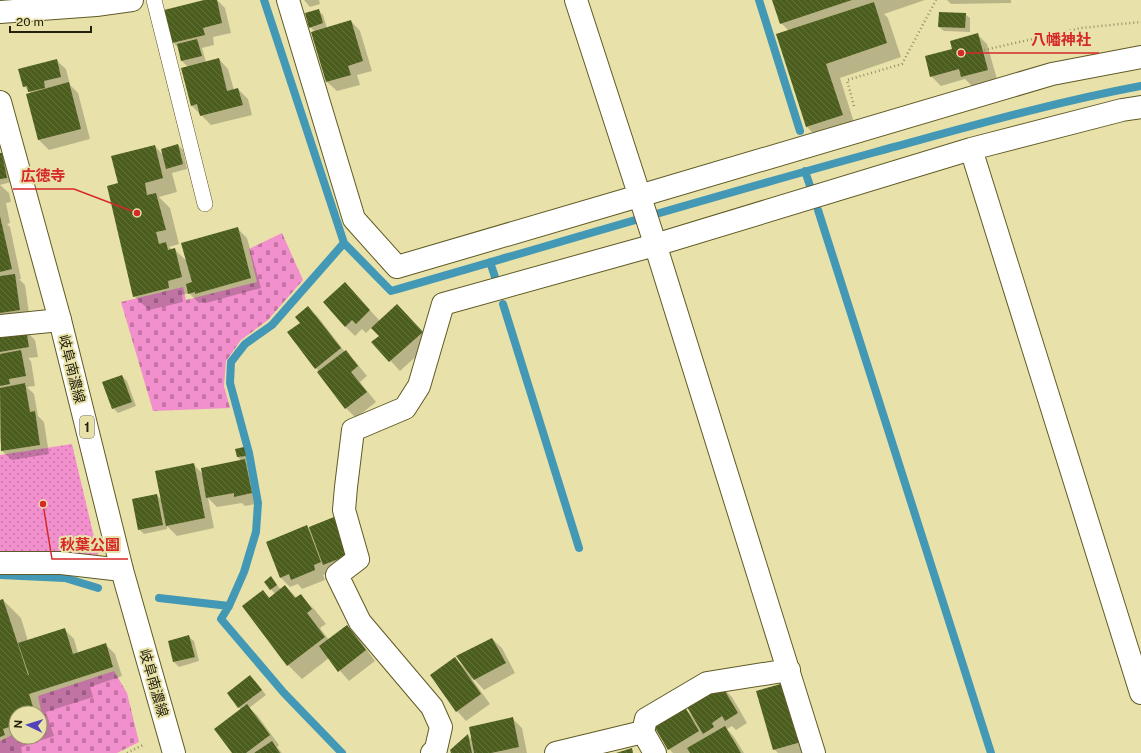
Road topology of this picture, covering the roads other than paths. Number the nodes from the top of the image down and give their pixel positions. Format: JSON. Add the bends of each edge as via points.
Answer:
{"nodes":[{"id":1,"x":132,"y":0,"type":"edge"},
{"id":2,"x":154,"y":0,"type":"edge"},
{"id":3,"x":288,"y":0,"type":"edge"},
{"id":4,"x":576,"y":0,"type":"edge"},
{"id":5,"x":0,"y":12,"type":"edge"},
{"id":6,"x":1141,"y":57,"type":"edge"},
{"id":7,"x":0,"y":102,"type":"edge"},
{"id":8,"x":1141,"y":107,"type":"edge"},
{"id":9,"x":971,"y":149,"type":"junction"},
{"id":10,"x":640,"y":200,"type":"junction"},
{"id":11,"x":205,"y":204,"type":"dead end"},
{"id":12,"x":654,"y":240,"type":"junction"},
{"id":13,"x":60,"y":320,"type":"junction"},
{"id":14,"x":0,"y":326,"type":"edge"},
{"id":15,"x":0,"y":563,"type":"edge"},
{"id":16,"x":122,"y":570,"type":"junction"},
{"id":17,"x":789,"y":670,"type":"junction"},
{"id":18,"x":1141,"y":693,"type":"edge"},
{"id":19,"x":643,"y":732,"type":"junction"},
{"id":20,"x":174,"y":753,"type":"edge"},
{"id":21,"x":432,"y":753,"type":"edge"},
{"id":22,"x":556,"y":753,"type":"edge"},
{"id":23,"x":655,"y":753,"type":"edge"},
{"id":24,"x":814,"y":753,"type":"edge"}],
"edges":[{"from":1,"to":5,"type":"street"},
{"from":2,"to":11,"type":"lane"},
{"from":3,"to":10,"type":"street","via":[[354,219],[397,267]]},
{"from":4,"to":10,"type":"street"},
{"from":6,"to":10,"type":"street","via":[[1052,74],[860,130]]},
{"from":7,"to":13,"type":"street","name":"岐阜南濃線","number":"1"},
{"from":8,"to":9,"type":"street"},
{"from":9,"to":12,"type":"street"},
{"from":9,"to":18,"type":"street"},
{"from":10,"to":12,"type":"street"},
{"from":12,"to":17,"type":"street"},
{"from":12,"to":21,"type":"street","via":[[443,304],[419,386],[405,408],[353,430],[344,510],[358,559],[337,575],[360,622],[432,707],[441,728],[436,748]]},
{"from":13,"to":14,"type":"street"},
{"from":13,"to":16,"type":"street","name":"岐阜南濃線","number":"1"},
{"from":15,"to":16,"type":"street","via":[[60,564]]},
{"from":16,"to":20,"type":"street","name":"岐阜南濃線","number":"1"},
{"from":17,"to":19,"type":"street","via":[[707,683],[646,719]]},
{"from":17,"to":24,"type":"street"},
{"from":19,"to":22,"type":"street"},
{"from":19,"to":23,"type":"street"}]}
